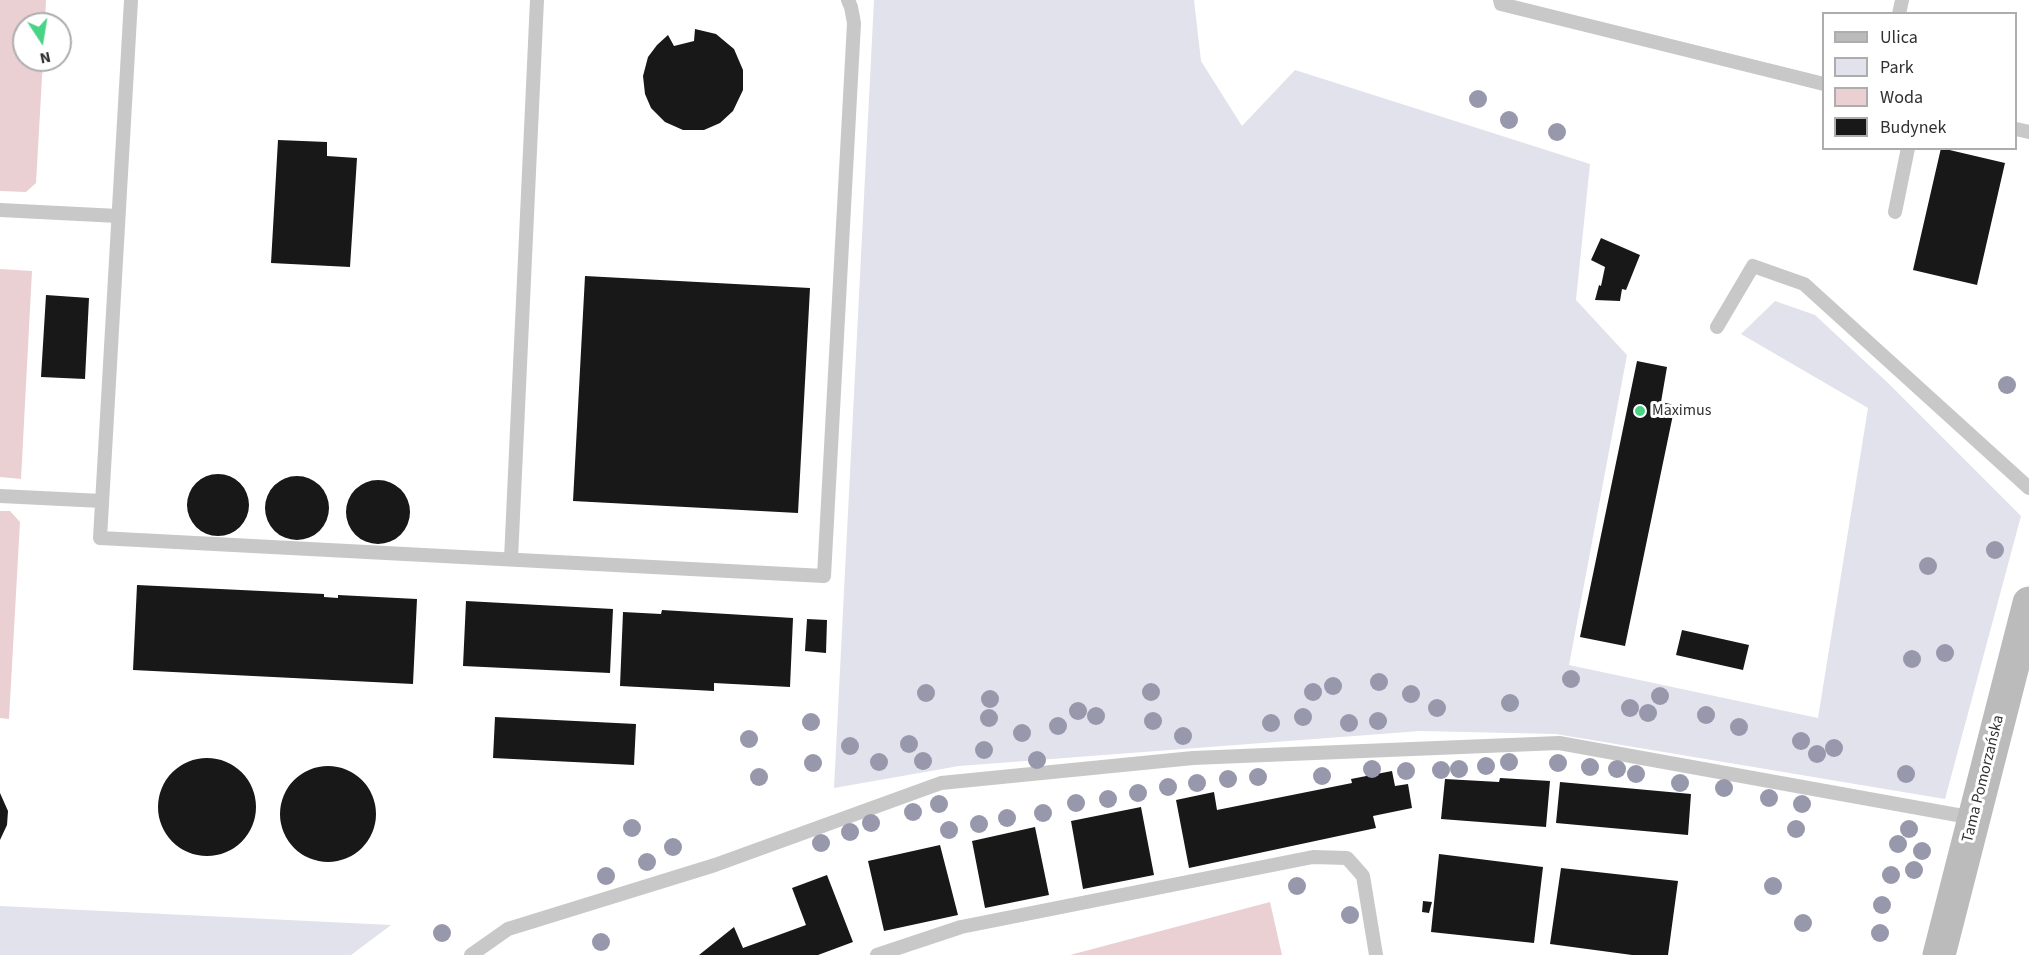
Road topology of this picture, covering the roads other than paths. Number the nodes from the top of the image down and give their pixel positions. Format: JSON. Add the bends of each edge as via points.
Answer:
{"nodes":[{"id":1,"x":131,"y":0,"type":"edge"},
{"id":2,"x":537,"y":0,"type":"edge"},
{"id":3,"x":848,"y":0,"type":"edge"},
{"id":4,"x":1500,"y":0,"type":"edge"},
{"id":5,"x":1822,"y":84,"type":"edge"},
{"id":6,"x":1908,"y":150,"type":"edge"},
{"id":7,"x":0,"y":210,"type":"edge"},
{"id":8,"x":1895,"y":212,"type":"dead end"},
{"id":9,"x":118,"y":216,"type":"junction"},
{"id":10,"x":1717,"y":327,"type":"dead end"},
{"id":11,"x":2029,"y":488,"type":"edge"},
{"id":12,"x":0,"y":496,"type":"edge"},
{"id":13,"x":102,"y":501,"type":"junction"},
{"id":14,"x":511,"y":559,"type":"junction"},
{"id":15,"x":2029,"y":603,"type":"edge"},
{"id":16,"x":1974,"y":818,"type":"junction"},
{"id":17,"x":471,"y":955,"type":"edge"},
{"id":18,"x":876,"y":955,"type":"edge"},
{"id":19,"x":1376,"y":955,"type":"edge"},
{"id":20,"x":1939,"y":955,"type":"edge"}],
"edges":[{"from":1,"to":9,"type":"lane"},
{"from":2,"to":14,"type":"lane"},
{"from":3,"to":14,"type":"lane","via":[[854,23],[824,576]]},
{"from":4,"to":5,"type":"lane","via":[[1501,4]]},
{"from":6,"to":8,"type":"lane"},
{"from":7,"to":9,"type":"lane"},
{"from":9,"to":13,"type":"lane"},
{"from":10,"to":11,"type":"lane","via":[[1753,266],[1804,284]]},
{"from":12,"to":13,"type":"lane"},
{"from":13,"to":14,"type":"lane","via":[[100,538]]},
{"from":15,"to":16,"type":"street","name":"Tama Pomorzańska"},
{"from":16,"to":17,"type":"lane","via":[[1559,743],[1193,758],[941,783],[715,865],[508,929]]},
{"from":16,"to":20,"type":"street","name":"Tama Pomorzańska"},
{"from":18,"to":19,"type":"lane","via":[[961,927],[1313,857],[1347,858],[1363,876]]}]}
